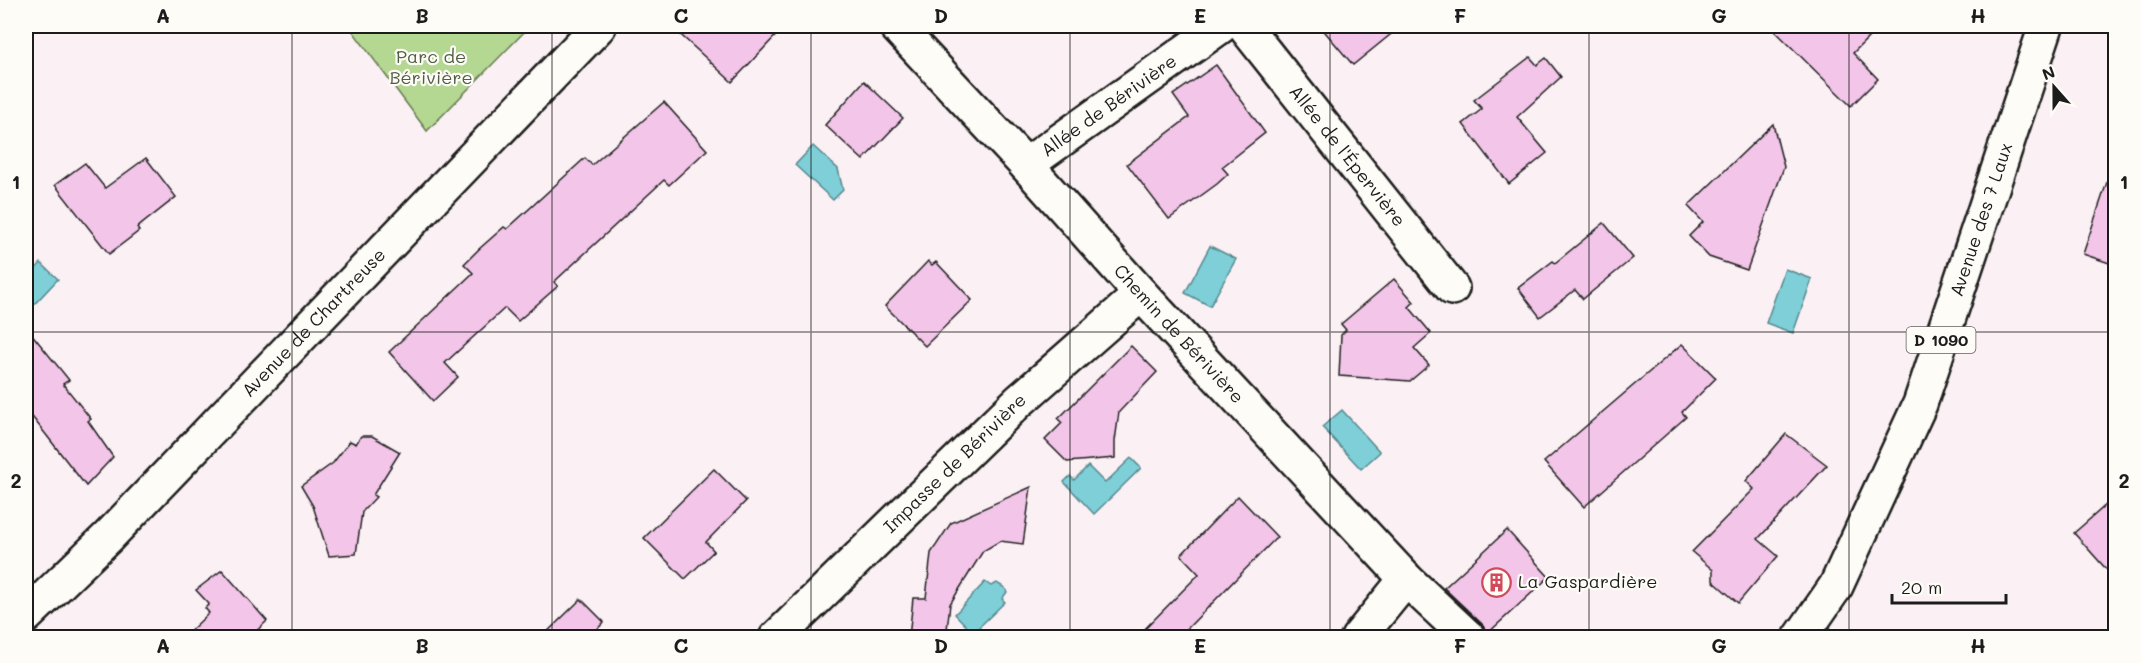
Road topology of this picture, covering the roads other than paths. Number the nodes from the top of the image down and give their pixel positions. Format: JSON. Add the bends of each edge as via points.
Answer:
{"nodes":[{"id":1,"x":599,"y":26,"type":"edge"},
{"id":2,"x":896,"y":26,"type":"edge"},
{"id":3,"x":1221,"y":26,"type":"edge"},
{"id":4,"x":1244,"y":26,"type":"edge"},
{"id":5,"x":2046,"y":26,"type":"edge"},
{"id":6,"x":1026,"y":165,"type":"junction"},
{"id":7,"x":1452,"y":288,"type":"dead end"},
{"id":8,"x":1141,"y":294,"type":"junction"},
{"id":9,"x":1406,"y":579,"type":"junction"},
{"id":10,"x":26,"y":616,"type":"edge"},
{"id":11,"x":776,"y":638,"type":"edge"},
{"id":12,"x":1358,"y":638,"type":"edge"},
{"id":13,"x":1469,"y":638,"type":"edge"},
{"id":14,"x":1800,"y":638,"type":"edge"}],
"edges":[{"from":1,"to":10,"type":"street","name":"Avenue de Chartreuse","via":[[108,537]]},
{"from":2,"to":6,"type":"street","name":"Chemin de Bérivière"},
{"from":3,"to":6,"type":"street","name":"Allée de Bérivière"},
{"from":4,"to":7,"type":"street","name":"Allée de l'Épervière"},
{"from":5,"to":14,"type":"street","name":"Avenue des 7 Laux","number":"D 1090","via":[[1920,405],[1836,586]]},
{"from":6,"to":8,"type":"street","name":"Chemin de Bérivière"},
{"from":8,"to":9,"type":"street","name":"Chemin de Bérivière"},
{"from":8,"to":11,"type":"street","name":"Impasse de Bérivière","via":[[1018,402]]},
{"from":9,"to":12,"type":"street"},
{"from":9,"to":13,"type":"street","name":"Chemin de Bérivière"}]}
